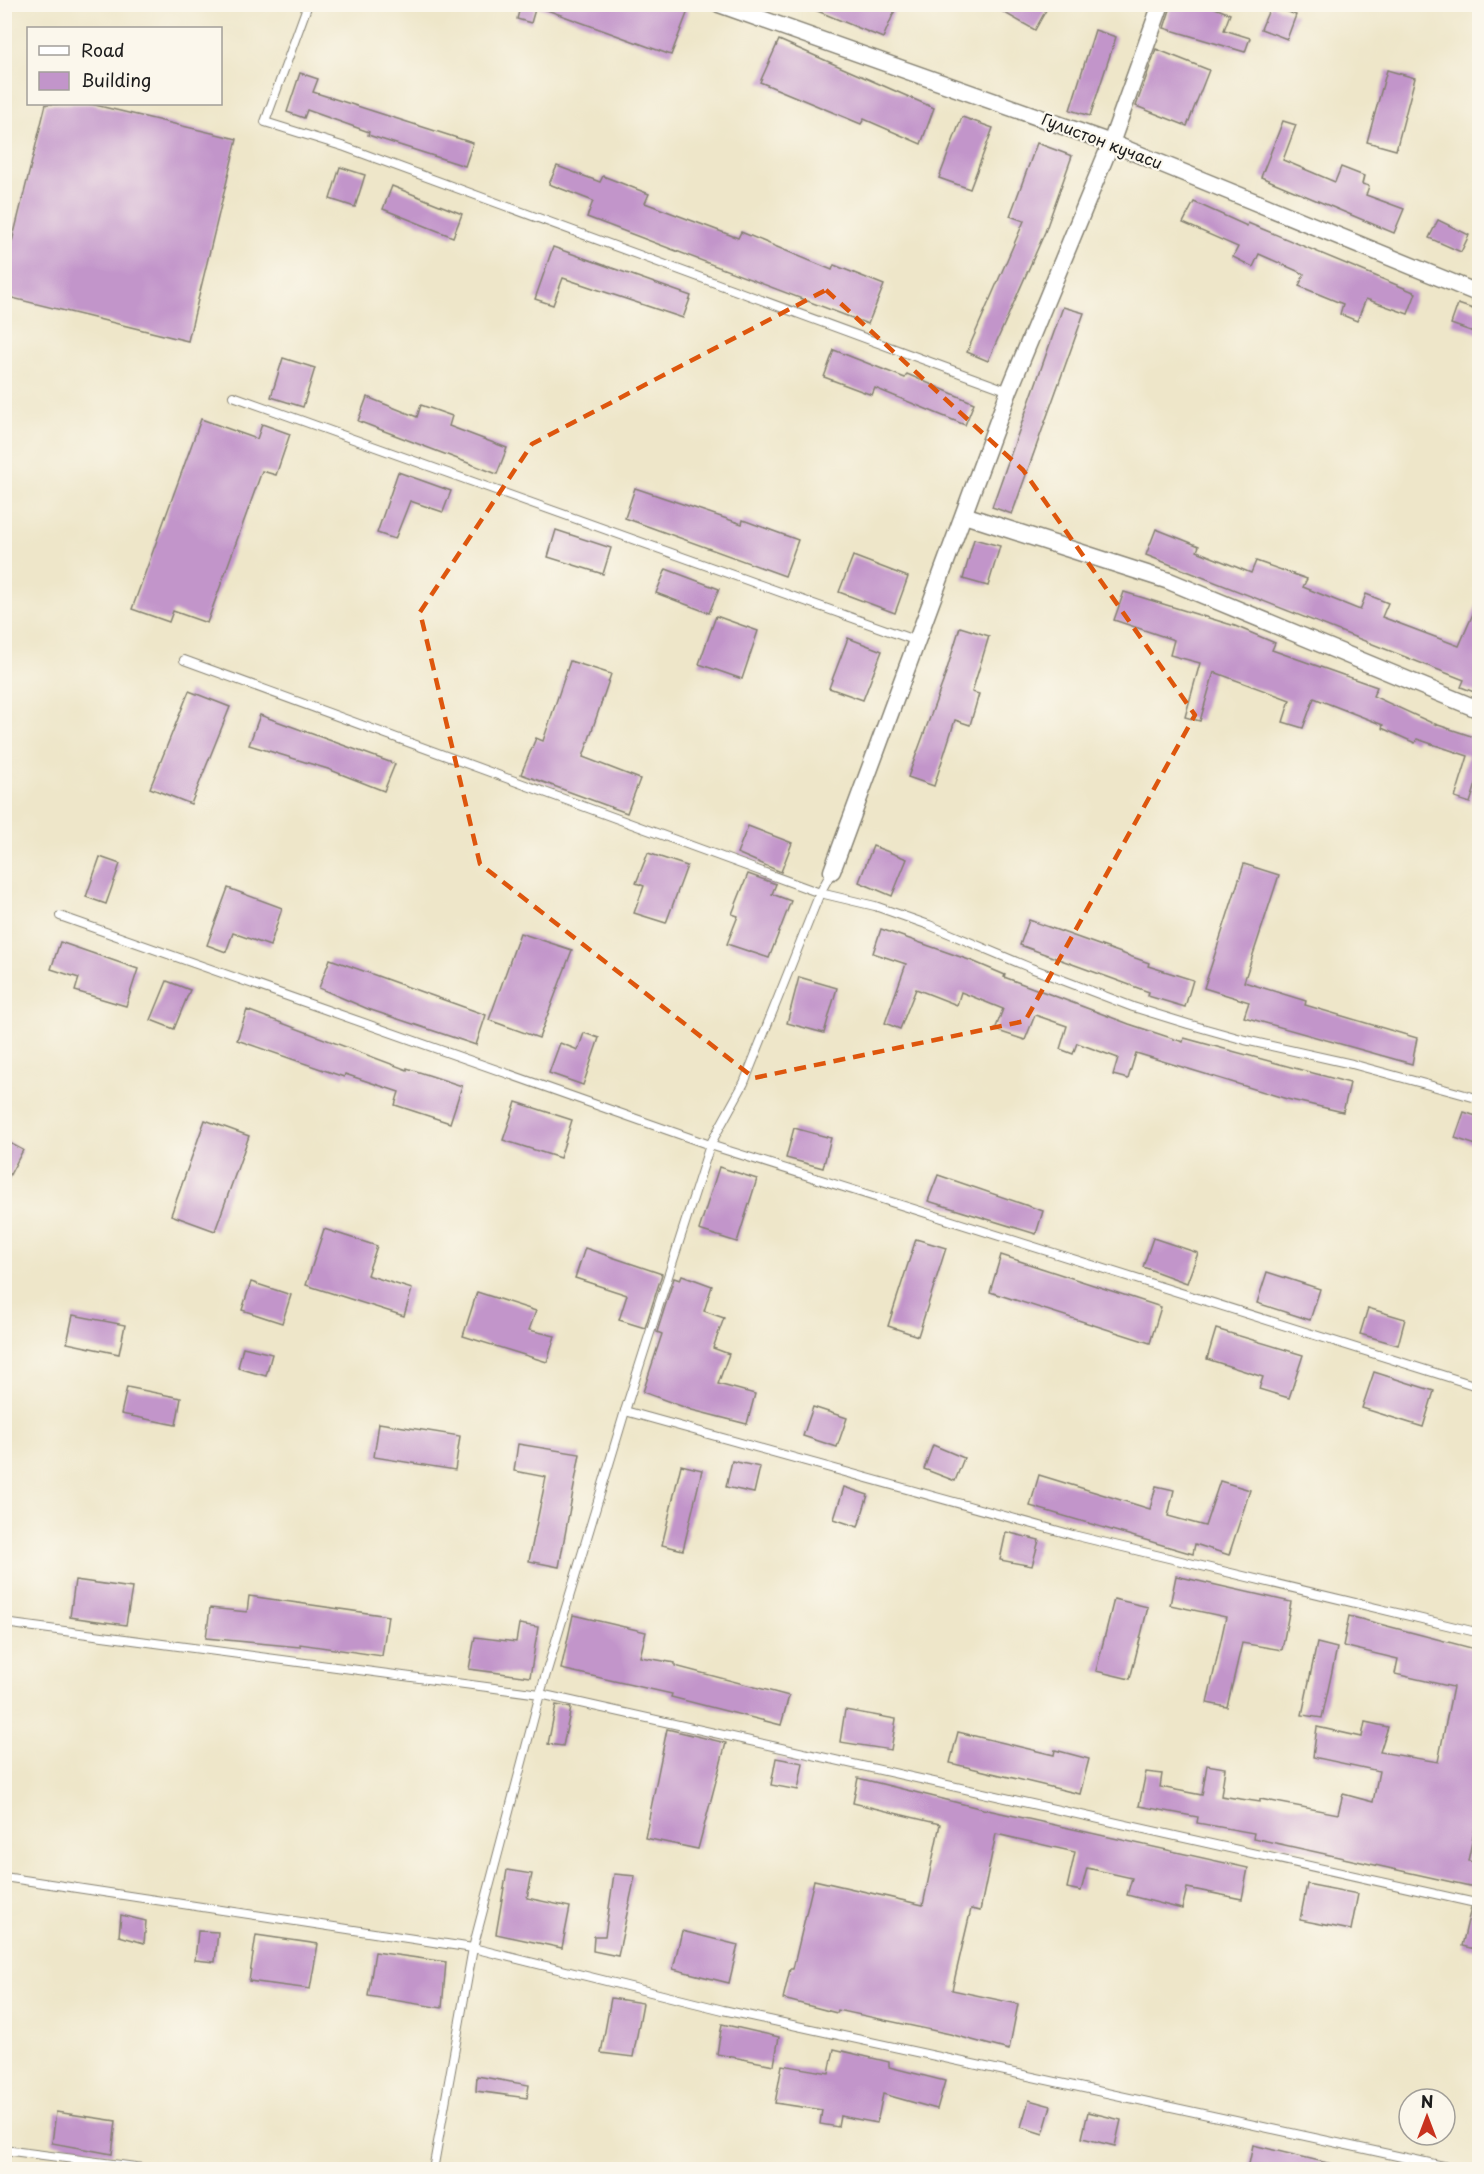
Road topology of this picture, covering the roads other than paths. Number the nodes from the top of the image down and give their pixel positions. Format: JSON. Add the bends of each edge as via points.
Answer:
{"nodes":[{"id":1,"x":308,"y":4,"type":"edge"},
{"id":2,"x":719,"y":4,"type":"edge"},
{"id":3,"x":1161,"y":4,"type":"edge"},
{"id":4,"x":1111,"y":142,"type":"junction"},
{"id":5,"x":1479,"y":294,"type":"edge"},
{"id":6,"x":1010,"y":392,"type":"junction"},
{"id":7,"x":233,"y":396,"type":"dead end"},
{"id":8,"x":964,"y":515,"type":"junction"},
{"id":9,"x":917,"y":641,"type":"junction"},
{"id":10,"x":184,"y":660,"type":"dead end"},
{"id":11,"x":1479,"y":710,"type":"edge"},
{"id":12,"x":832,"y":871,"type":"joint"},
{"id":13,"x":820,"y":892,"type":"junction"},
{"id":14,"x":60,"y":916,"type":"dead end"},
{"id":15,"x":1479,"y":1099,"type":"edge"},
{"id":16,"x":710,"y":1145,"type":"junction"},
{"id":17,"x":1479,"y":1387,"type":"edge"},
{"id":18,"x":626,"y":1411,"type":"junction"},
{"id":19,"x":4,"y":1623,"type":"edge"},
{"id":20,"x":1479,"y":1633,"type":"edge"},
{"id":21,"x":540,"y":1694,"type":"junction"},
{"id":22,"x":4,"y":1877,"type":"edge"},
{"id":23,"x":1479,"y":1904,"type":"edge"},
{"id":24,"x":473,"y":1948,"type":"junction"},
{"id":25,"x":4,"y":2150,"type":"edge"},
{"id":26,"x":159,"y":2169,"type":"edge"},
{"id":27,"x":433,"y":2169,"type":"edge"},
{"id":28,"x":1462,"y":2169,"type":"edge"}],
"edges":[{"from":1,"to":6,"type":"lane","via":[[265,122],[345,147]]},
{"from":2,"to":4,"type":"street","name":"Гулистон кучаси"},
{"from":3,"to":4,"type":"street"},
{"from":4,"to":5,"type":"street","name":"Гулистон кучаси"},
{"from":4,"to":6,"type":"street"},
{"from":6,"to":8,"type":"street"},
{"from":7,"to":9,"type":"lane"},
{"from":8,"to":9,"type":"street"},
{"from":8,"to":11,"type":"street","via":[[1169,581]]},
{"from":9,"to":12,"type":"street"},
{"from":10,"to":13,"type":"lane"},
{"from":12,"to":13,"type":"lane"},
{"from":13,"to":15,"type":"lane","via":[[929,925],[1133,1007],[1245,1040]]},
{"from":13,"to":16,"type":"lane","via":[[744,1083]]},
{"from":14,"to":16,"type":"lane"},
{"from":16,"to":17,"type":"lane"},
{"from":16,"to":18,"type":"lane"},
{"from":18,"to":20,"type":"lane","via":[[1073,1535]]},
{"from":18,"to":21,"type":"lane"},
{"from":19,"to":21,"type":"lane"},
{"from":21,"to":23,"type":"lane"},
{"from":21,"to":24,"type":"lane"},
{"from":22,"to":24,"type":"lane"},
{"from":24,"to":27,"type":"lane"},
{"from":24,"to":28,"type":"lane","via":[[723,2010]]},
{"from":25,"to":26,"type":"lane"}]}
